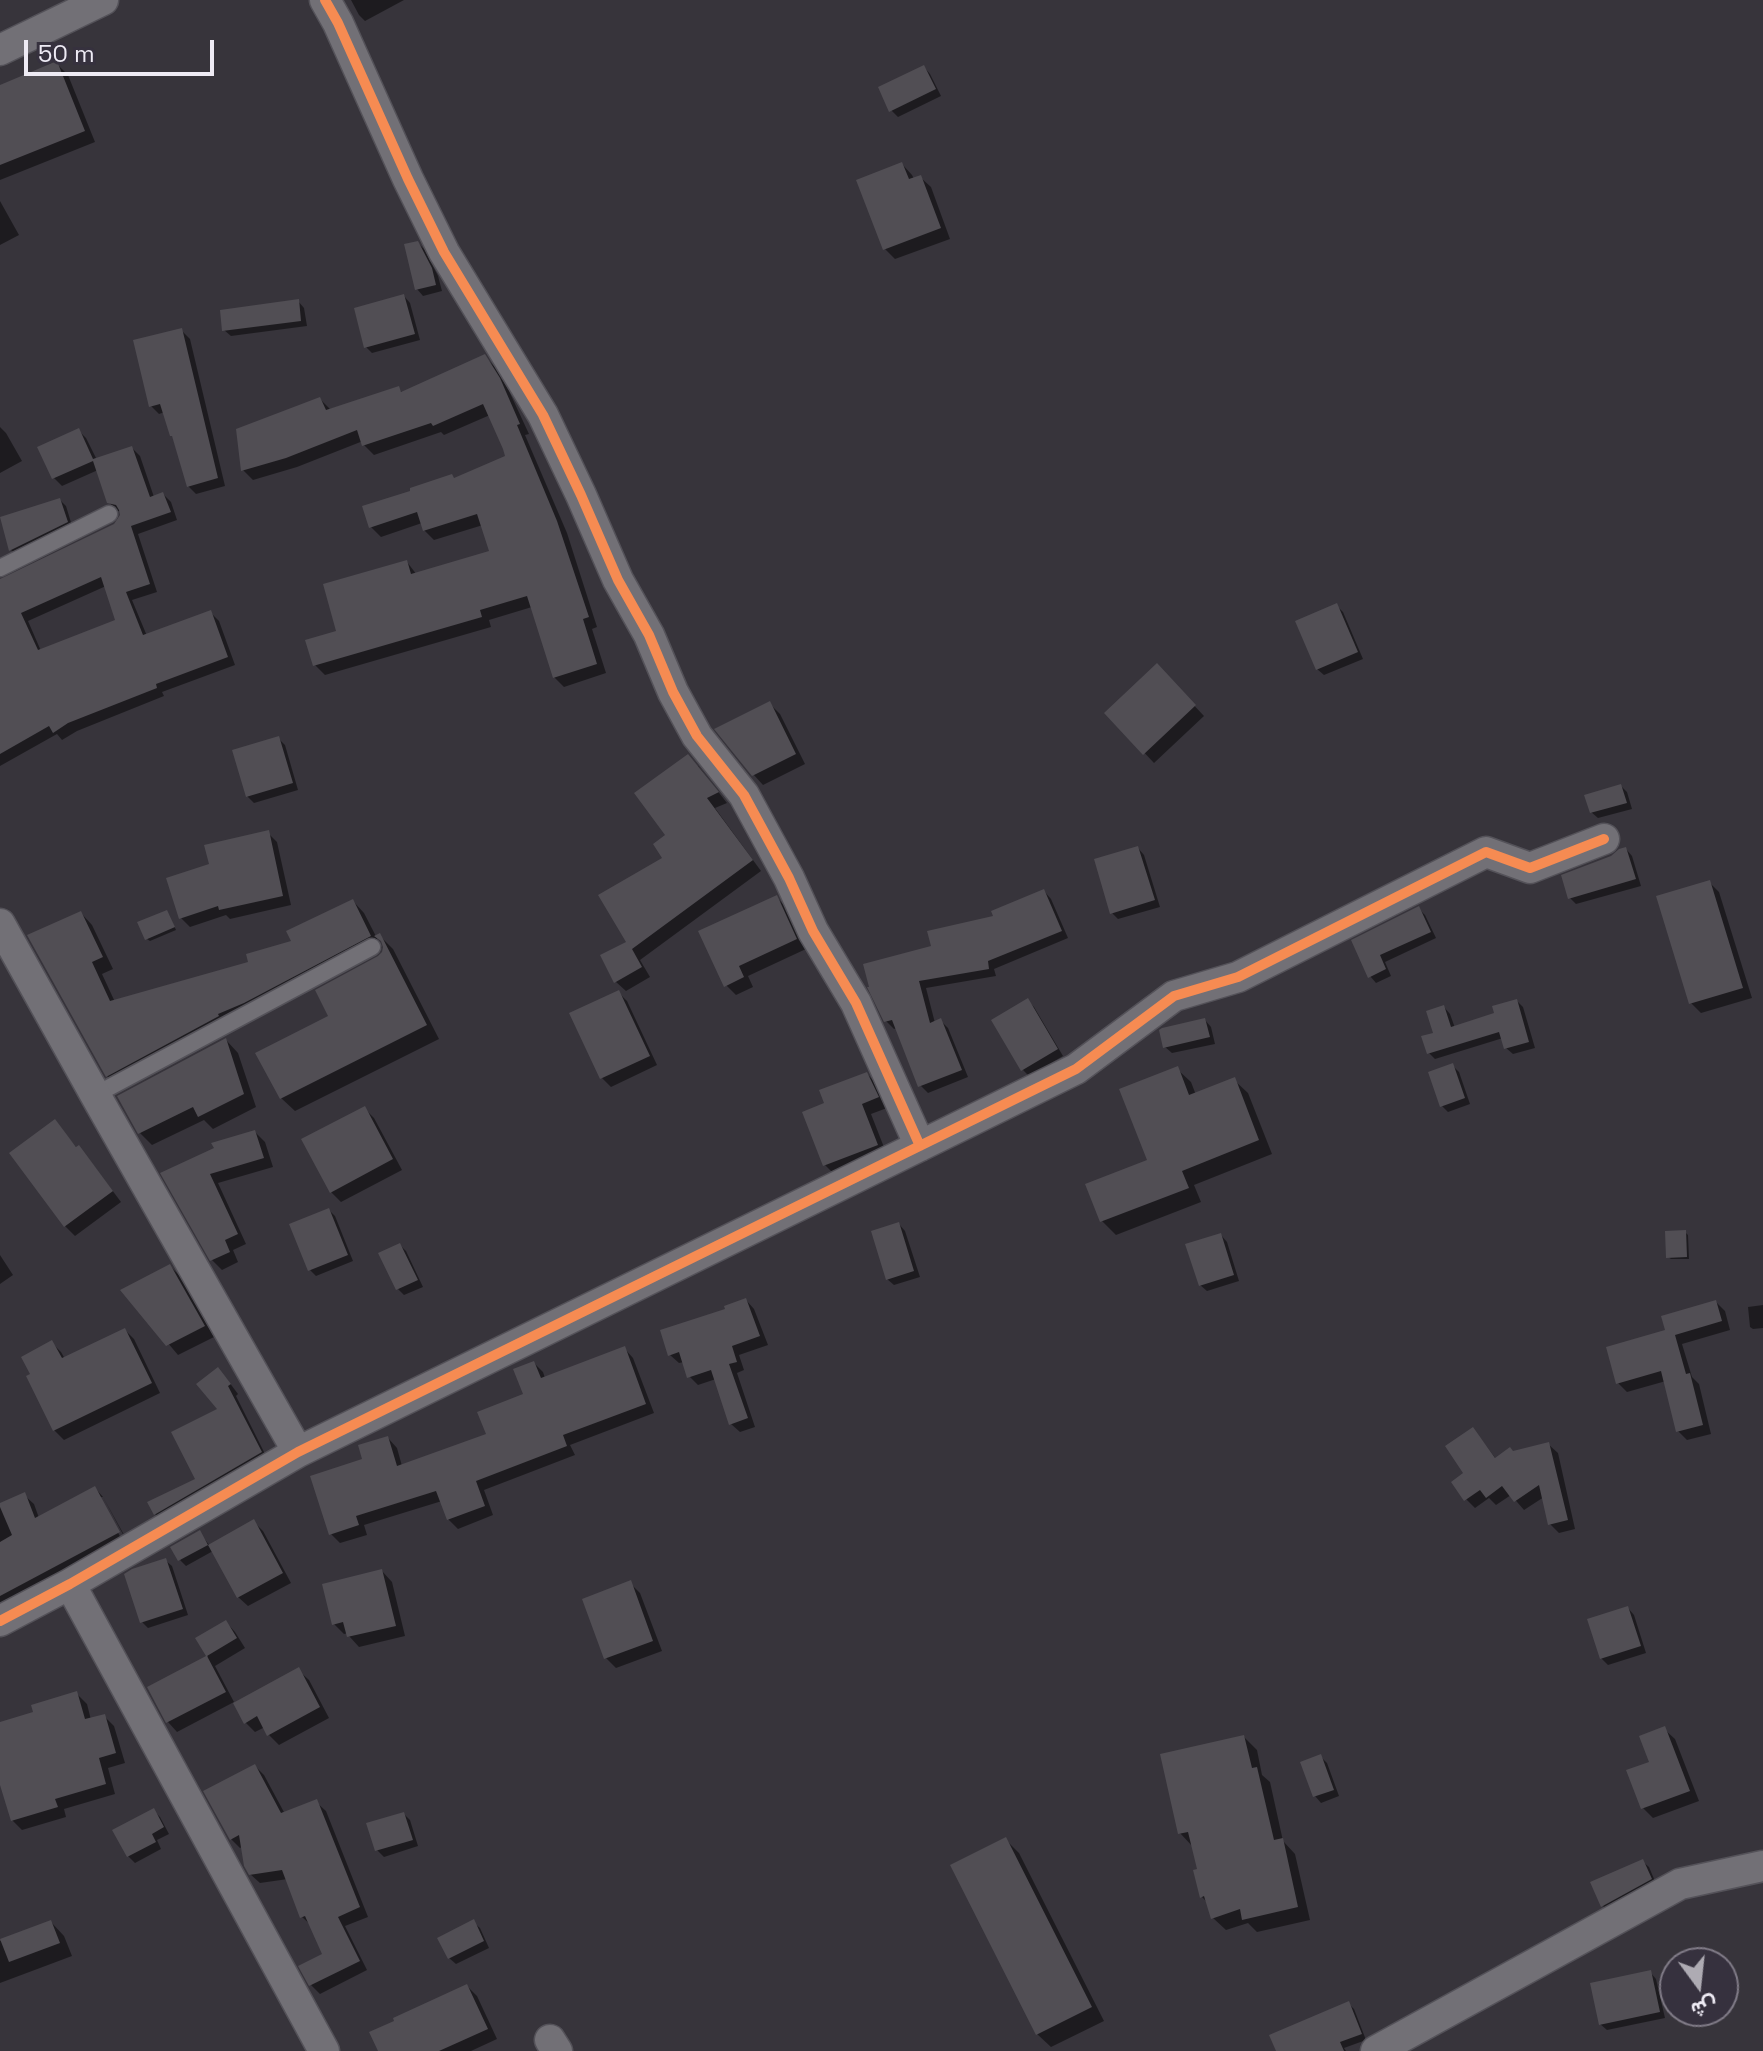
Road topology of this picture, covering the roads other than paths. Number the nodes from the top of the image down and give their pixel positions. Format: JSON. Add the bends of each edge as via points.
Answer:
{"nodes":[{"id":1,"x":103,"y":0,"type":"edge"},
{"id":2,"x":325,"y":0,"type":"edge"},
{"id":3,"x":0,"y":50,"type":"edge"},
{"id":4,"x":109,"y":514,"type":"dead end"},
{"id":5,"x":0,"y":568,"type":"edge"},
{"id":6,"x":1604,"y":839,"type":"dead end"},
{"id":7,"x":0,"y":924,"type":"edge"},
{"id":8,"x":372,"y":947,"type":"dead end"},
{"id":9,"x":95,"y":1095,"type":"junction"},
{"id":10,"x":920,"y":1146,"type":"junction"},
{"id":11,"x":298,"y":1452,"type":"junction"},
{"id":12,"x":70,"y":1584,"type":"junction"},
{"id":13,"x":0,"y":1621,"type":"edge"},
{"id":14,"x":1763,"y":1866,"type":"edge"},
{"id":15,"x":324,"y":2051,"type":"edge"},
{"id":16,"x":1376,"y":2051,"type":"edge"}],
"edges":[{"from":1,"to":3,"type":"street"},
{"from":2,"to":10,"type":"street","via":[[444,252],[543,415],[673,692],[697,736],[744,795],[856,1003]]},
{"from":4,"to":5,"type":"lane"},
{"from":6,"to":10,"type":"street","via":[[1530,868],[1486,852],[1238,977],[1174,996],[1076,1069]]},
{"from":7,"to":9,"type":"street"},
{"from":8,"to":9,"type":"lane"},
{"from":9,"to":11,"type":"street"},
{"from":10,"to":11,"type":"street"},
{"from":11,"to":12,"type":"street"},
{"from":12,"to":13,"type":"street"},
{"from":12,"to":15,"type":"street"},
{"from":14,"to":16,"type":"street","via":[[1680,1884]]}]}
